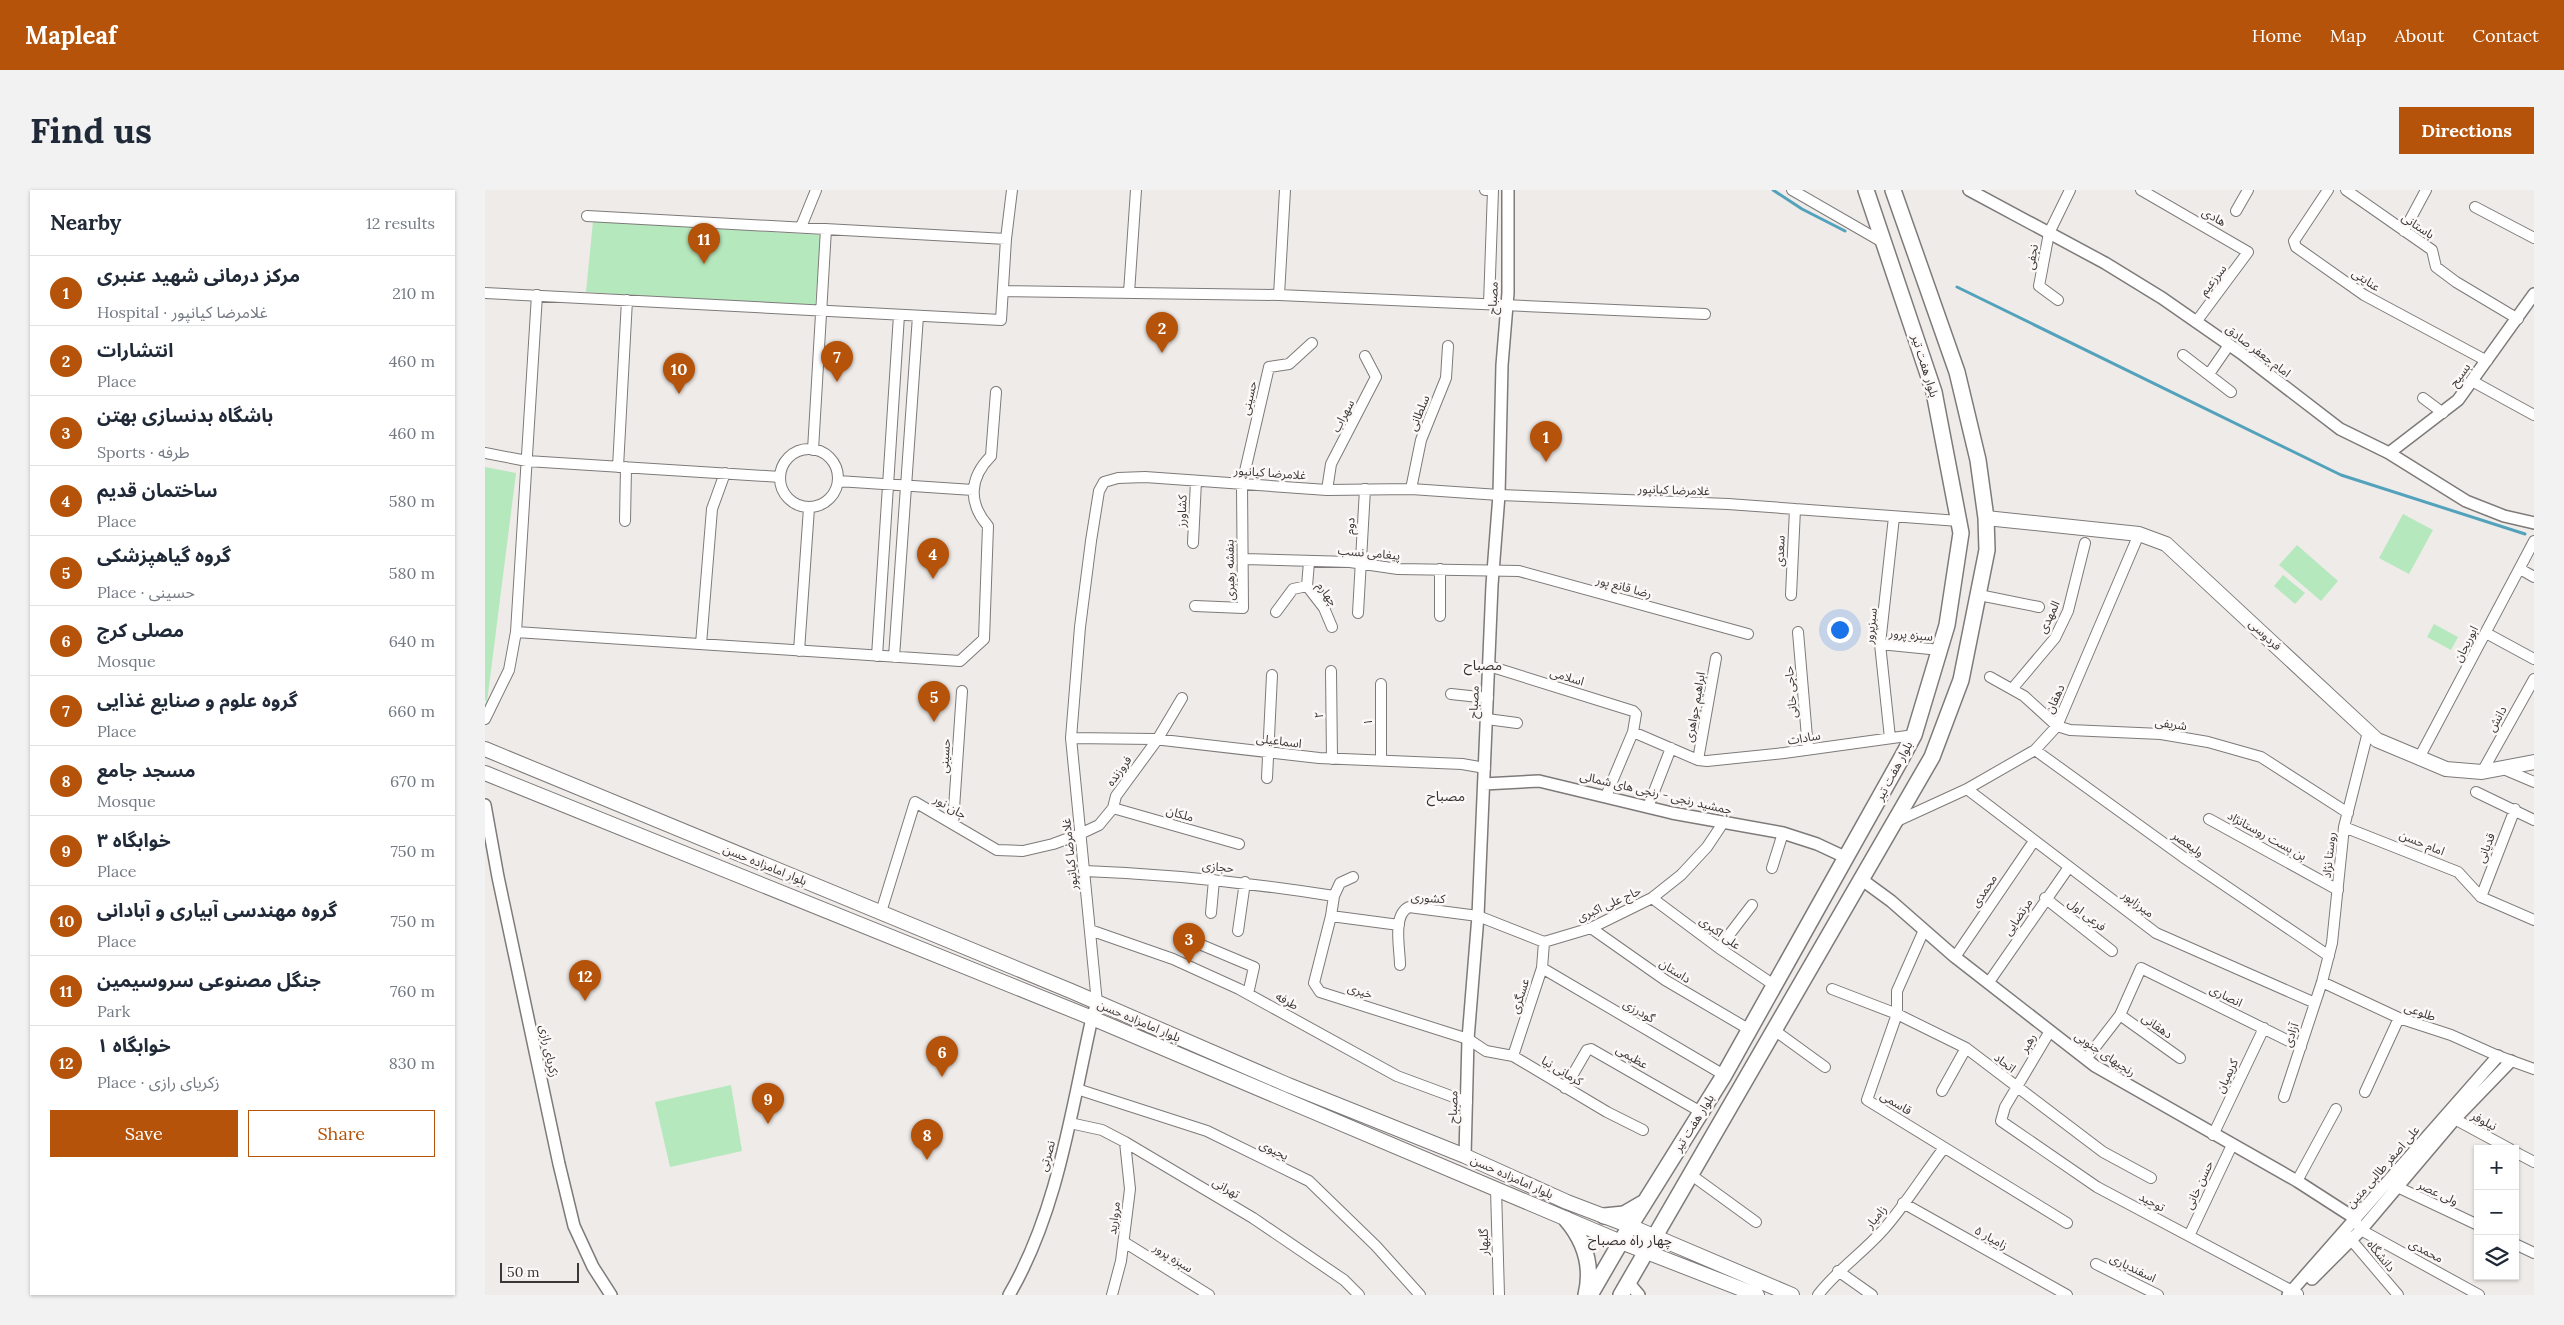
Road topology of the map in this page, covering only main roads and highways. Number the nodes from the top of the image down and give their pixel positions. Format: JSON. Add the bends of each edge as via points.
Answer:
{"nodes":[{"id":1,"x":1866,"y":190,"type":"edge"},
{"id":2,"x":1893,"y":190,"type":"edge"},
{"id":3,"x":1900,"y":212,"type":"junction"},
{"id":4,"x":1876,"y":219,"type":"junction"},
{"id":5,"x":1910,"y":242,"type":"junction"},
{"id":6,"x":1885,"y":246,"type":"junction"},
{"id":7,"x":1986,"y":518,"type":"junction"},
{"id":8,"x":485,"y":749,"type":"edge"},
{"id":9,"x":2533,"y":761,"type":"edge"},
{"id":10,"x":485,"y":773,"type":"edge"},
{"id":11,"x":1806,"y":932,"type":"junction"},
{"id":12,"x":1825,"y":943,"type":"junction"},
{"id":13,"x":1778,"y":979,"type":"junction"},
{"id":14,"x":1801,"y":984,"type":"junction"},
{"id":15,"x":1646,"y":1200,"type":"junction"},
{"id":16,"x":1604,"y":1216,"type":"junction"},
{"id":17,"x":1566,"y":1219,"type":"junction"},
{"id":18,"x":1630,"y":1226,"type":"junction"},
{"id":19,"x":1654,"y":1236,"type":"junction"},
{"id":20,"x":1621,"y":1242,"type":"junction"},
{"id":21,"x":1646,"y":1250,"type":"junction"},
{"id":22,"x":1624,"y":1289,"type":"edge"},
{"id":23,"x":1586,"y":1295,"type":"edge"},
{"id":24,"x":1590,"y":1295,"type":"edge"},
{"id":25,"x":1757,"y":1295,"type":"edge"},
{"id":26,"x":1792,"y":1295,"type":"edge"}],
"edges":[{"from":1,"to":4,"type":"main road","name":"بلوار هفت تیر"},
{"from":2,"to":3,"type":"main road","name":"بلوار هفت تیر"},
{"from":3,"to":4,"type":"main road","via":[[1898,221],[1892,225]]},
{"from":3,"to":5,"type":"main road","name":"بلوار هفت تیر"},
{"from":4,"to":6,"type":"main road","name":"بلوار هفت تیر"},
{"from":5,"to":6,"type":"main road","via":[[1902,236]]},
{"from":5,"to":7,"type":"main road","name":"بلوار هفت تیر","via":[[1957,372],[1969,418]]},
{"from":6,"to":11,"type":"main road","name":"بلوار هفت تیر","via":[[1934,392],[1961,533],[1947,626],[1913,735]]},
{"from":7,"to":9,"type":"main road","name":"فردوسی","via":[[2139,534],[2166,544],[2377,740],[2445,769],[2482,772]]},
{"from":7,"to":12,"type":"main road","name":"بلوار هفت تیر","via":[[1987,550],[1961,680],[1932,756]]},
{"from":8,"to":16,"type":"main road","name":"بلوار امامزاده حسن"},
{"from":10,"to":17,"type":"main road","name":"بلوار امامزاده حسن","via":[[1091,1018]]},
{"from":11,"to":12,"type":"main road","via":[[1809,946]]},
{"from":11,"to":13,"type":"main road","name":"بلوار هفت تیر"},
{"from":12,"to":14,"type":"main road","name":"بلوار هفت تیر"},
{"from":13,"to":14,"type":"main road","via":[[1797,967]]},
{"from":13,"to":15,"type":"main road","name":"بلوار هفت تیر","via":[[1724,1075]]},
{"from":14,"to":19,"type":"main road","name":"بلوار هفت تیر"},
{"from":15,"to":16,"type":"main road","via":[[1624,1214]]},
{"from":15,"to":18,"type":"main road","name":"بلوار هفت تیر"},
{"from":16,"to":18,"type":"main road","name":"بلوار امامزاده حسن"},
{"from":17,"to":20,"type":"main road","name":"بلوار امامزاده حسن"},
{"from":17,"to":23,"type":"main road","via":[[1577,1232],[1588,1260],[1590,1273]]},
{"from":18,"to":19,"type":"main road","name":"بلوار امامزاده حسن"},
{"from":18,"to":20,"type":"main road","name":"بلوار هفت تیر"},
{"from":19,"to":21,"type":"main road","name":"بلوار هفت تیر"},
{"from":19,"to":26,"type":"main road","name":"بلوار امامزاده حسن"},
{"from":20,"to":21,"type":"main road","name":"بلوار امامزاده حسن"},
{"from":20,"to":24,"type":"main road","name":"بلوار هفت تیر"},
{"from":21,"to":22,"type":"main road","name":"بلوار هفت تیر"},
{"from":21,"to":25,"type":"main road","name":"بلوار امامزاده حسن"}]}
